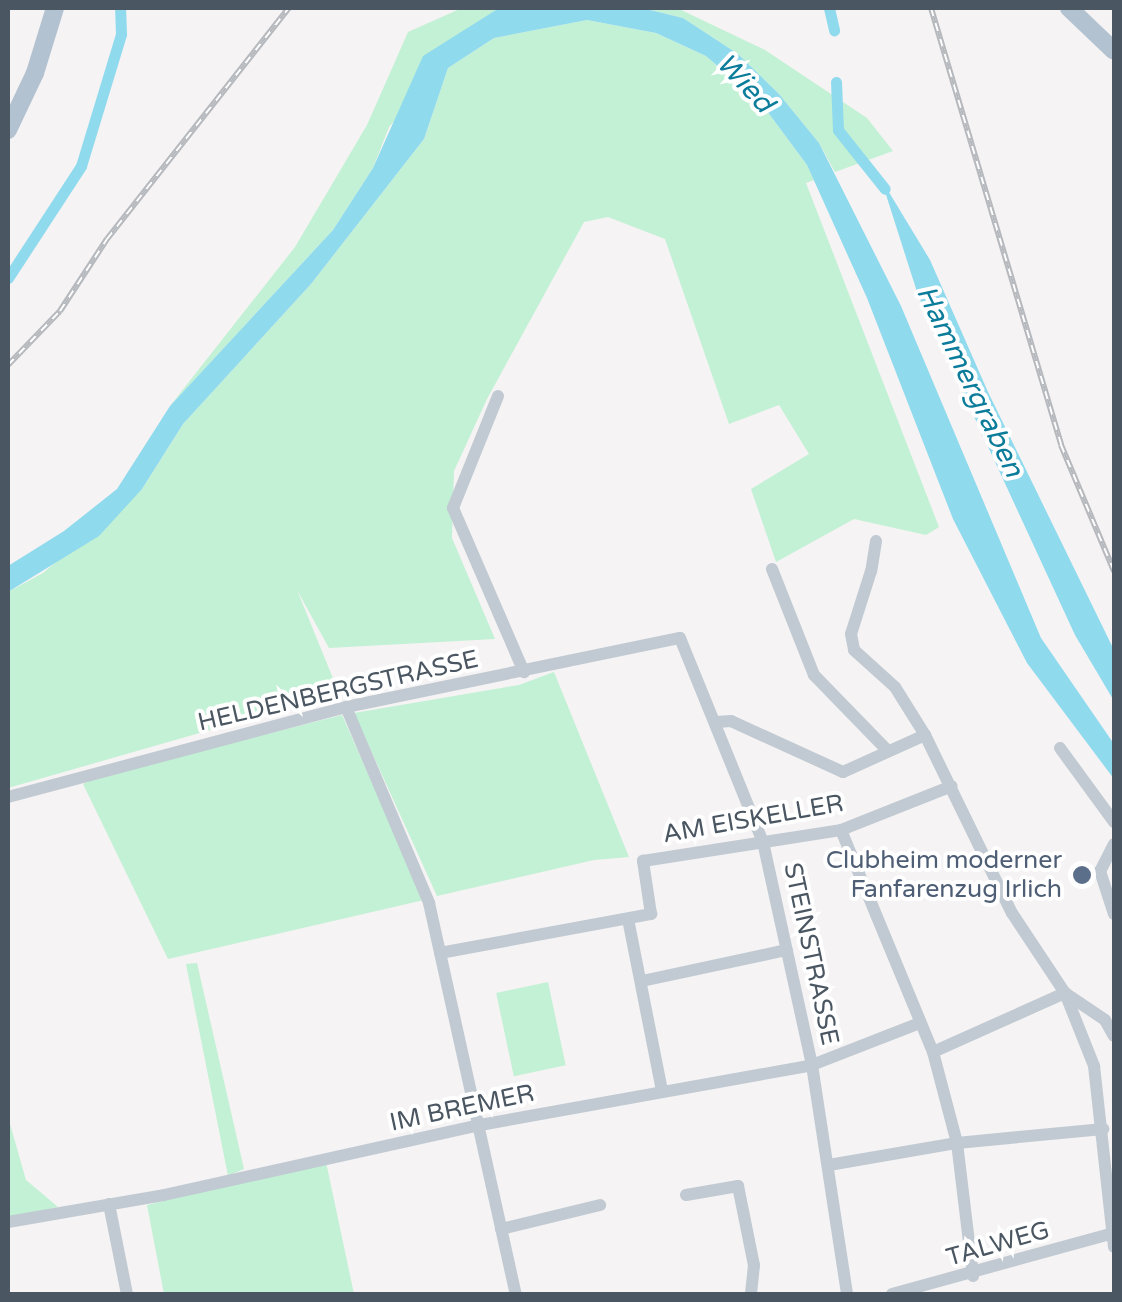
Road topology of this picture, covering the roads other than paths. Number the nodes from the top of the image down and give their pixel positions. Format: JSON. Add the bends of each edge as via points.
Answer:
{"nodes":[{"id":1,"x":44,"y":8,"type":"edge"},
{"id":2,"x":55,"y":8,"type":"edge"},
{"id":3,"x":1069,"y":8,"type":"edge"},
{"id":4,"x":1114,"y":51,"type":"edge"},
{"id":5,"x":40,"y":56,"type":"junction"},
{"id":6,"x":8,"y":130,"type":"edge"},
{"id":7,"x":498,"y":396,"type":"dead end"},
{"id":8,"x":876,"y":541,"type":"dead end"},
{"id":9,"x":772,"y":569,"type":"dead end"},
{"id":10,"x":680,"y":638,"type":"joint"},
{"id":11,"x":524,"y":672,"type":"junction"},
{"id":12,"x":346,"y":708,"type":"junction"},
{"id":13,"x":718,"y":722,"type":"junction"},
{"id":14,"x":925,"y":734,"type":"junction"},
{"id":15,"x":1060,"y":748,"type":"dead end"},
{"id":16,"x":888,"y":751,"type":"junction"},
{"id":17,"x":952,"y":786,"type":"junction"},
{"id":18,"x":8,"y":797,"type":"edge"},
{"id":19,"x":1114,"y":822,"type":"edge"},
{"id":20,"x":841,"y":830,"type":"junction"},
{"id":21,"x":763,"y":842,"type":"junction"},
{"id":22,"x":1114,"y":844,"type":"edge"},
{"id":23,"x":1114,"y":914,"type":"edge"},
{"id":24,"x":628,"y":919,"type":"junction"},
{"id":25,"x":786,"y":950,"type":"junction"},
{"id":26,"x":440,"y":953,"type":"junction"},
{"id":27,"x":642,"y":981,"type":"junction"},
{"id":28,"x":1065,"y":993,"type":"junction"},
{"id":29,"x":920,"y":1024,"type":"junction"},
{"id":30,"x":1114,"y":1036,"type":"edge"},
{"id":31,"x":933,"y":1052,"type":"junction"},
{"id":32,"x":812,"y":1066,"type":"junction"},
{"id":33,"x":662,"y":1091,"type":"junction"},
{"id":34,"x":480,"y":1125,"type":"junction"},
{"id":35,"x":1102,"y":1129,"type":"junction"},
{"id":36,"x":957,"y":1143,"type":"junction"},
{"id":37,"x":830,"y":1166,"type":"junction"},
{"id":38,"x":686,"y":1195,"type":"dead end"},
{"id":39,"x":109,"y":1204,"type":"junction"},
{"id":40,"x":600,"y":1204,"type":"dead end"},
{"id":41,"x":8,"y":1222,"type":"edge"},
{"id":42,"x":501,"y":1229,"type":"junction"},
{"id":43,"x":1114,"y":1238,"type":"edge"},
{"id":44,"x":973,"y":1276,"type":"junction"},
{"id":45,"x":127,"y":1294,"type":"edge"},
{"id":46,"x":516,"y":1294,"type":"edge"},
{"id":47,"x":751,"y":1294,"type":"edge"},
{"id":48,"x":847,"y":1294,"type":"edge"},
{"id":49,"x":892,"y":1294,"type":"edge"}],
"edges":[{"from":1,"to":5,"type":"main road"},
{"from":2,"to":5,"type":"main road"},
{"from":3,"to":4,"type":"main road"},
{"from":5,"to":6,"type":"main road"},
{"from":7,"to":11,"type":"street","via":[[453,508]]},
{"from":8,"to":14,"type":"street","via":[[850,634],[854,650],[895,687]]},
{"from":9,"to":16,"type":"street","via":[[814,676]]},
{"from":10,"to":11,"type":"street","name":"HELDENBERGSTRASSE"},
{"from":10,"to":13,"type":"street","name":"STEINSTRASSE"},
{"from":11,"to":12,"type":"street","name":"HELDENBERGSTRASSE"},
{"from":12,"to":18,"type":"street","name":"HELDENBERGSTRASSE"},
{"from":12,"to":26,"type":"street","via":[[429,903]]},
{"from":13,"to":16,"type":"street","via":[[731,720],[843,772]]},
{"from":13,"to":21,"type":"street","name":"STEINSTRASSE"},
{"from":14,"to":16,"type":"street"},
{"from":14,"to":17,"type":"street"},
{"from":15,"to":19,"type":"street"},
{"from":17,"to":20,"type":"street","name":"AM EISKELLER"},
{"from":17,"to":28,"type":"street","via":[[1012,913]]},
{"from":20,"to":21,"type":"street","name":"AM EISKELLER"},
{"from":20,"to":29,"type":"street"},
{"from":21,"to":24,"type":"street","name":"AM EISKELLER","via":[[643,861],[650,914]]},
{"from":21,"to":25,"type":"street","name":"STEINSTRASSE"},
{"from":22,"to":23,"type":"street","via":[[1100,871]]},
{"from":24,"to":26,"type":"street"},
{"from":24,"to":27,"type":"street"},
{"from":25,"to":27,"type":"street"},
{"from":25,"to":32,"type":"street","name":"STEINSTRASSE"},
{"from":26,"to":34,"type":"street"},
{"from":27,"to":33,"type":"street"},
{"from":28,"to":30,"type":"street","via":[[1104,1020]]},
{"from":28,"to":31,"type":"street"},
{"from":28,"to":35,"type":"street","via":[[1094,1066]]},
{"from":29,"to":31,"type":"street"},
{"from":29,"to":32,"type":"street","name":"IM BREMER"},
{"from":31,"to":36,"type":"street"},
{"from":32,"to":33,"type":"street","name":"IM BREMER"},
{"from":32,"to":37,"type":"street","name":"STEINSTRASSE"},
{"from":33,"to":34,"type":"street","name":"IM BREMER"},
{"from":34,"to":39,"type":"street","name":"IM BREMER"},
{"from":34,"to":42,"type":"street"},
{"from":35,"to":36,"type":"street"},
{"from":35,"to":43,"type":"street"},
{"from":36,"to":37,"type":"street"},
{"from":36,"to":44,"type":"street"},
{"from":37,"to":48,"type":"street","name":"STEINSTRASSE"},
{"from":38,"to":47,"type":"street","via":[[738,1186],[754,1266]]},
{"from":39,"to":41,"type":"street","name":"IM BREMER"},
{"from":39,"to":45,"type":"street"},
{"from":40,"to":42,"type":"street"},
{"from":42,"to":46,"type":"street"},
{"from":43,"to":44,"type":"street","name":"TALWEG"},
{"from":44,"to":49,"type":"street","name":"TALWEG"}]}
